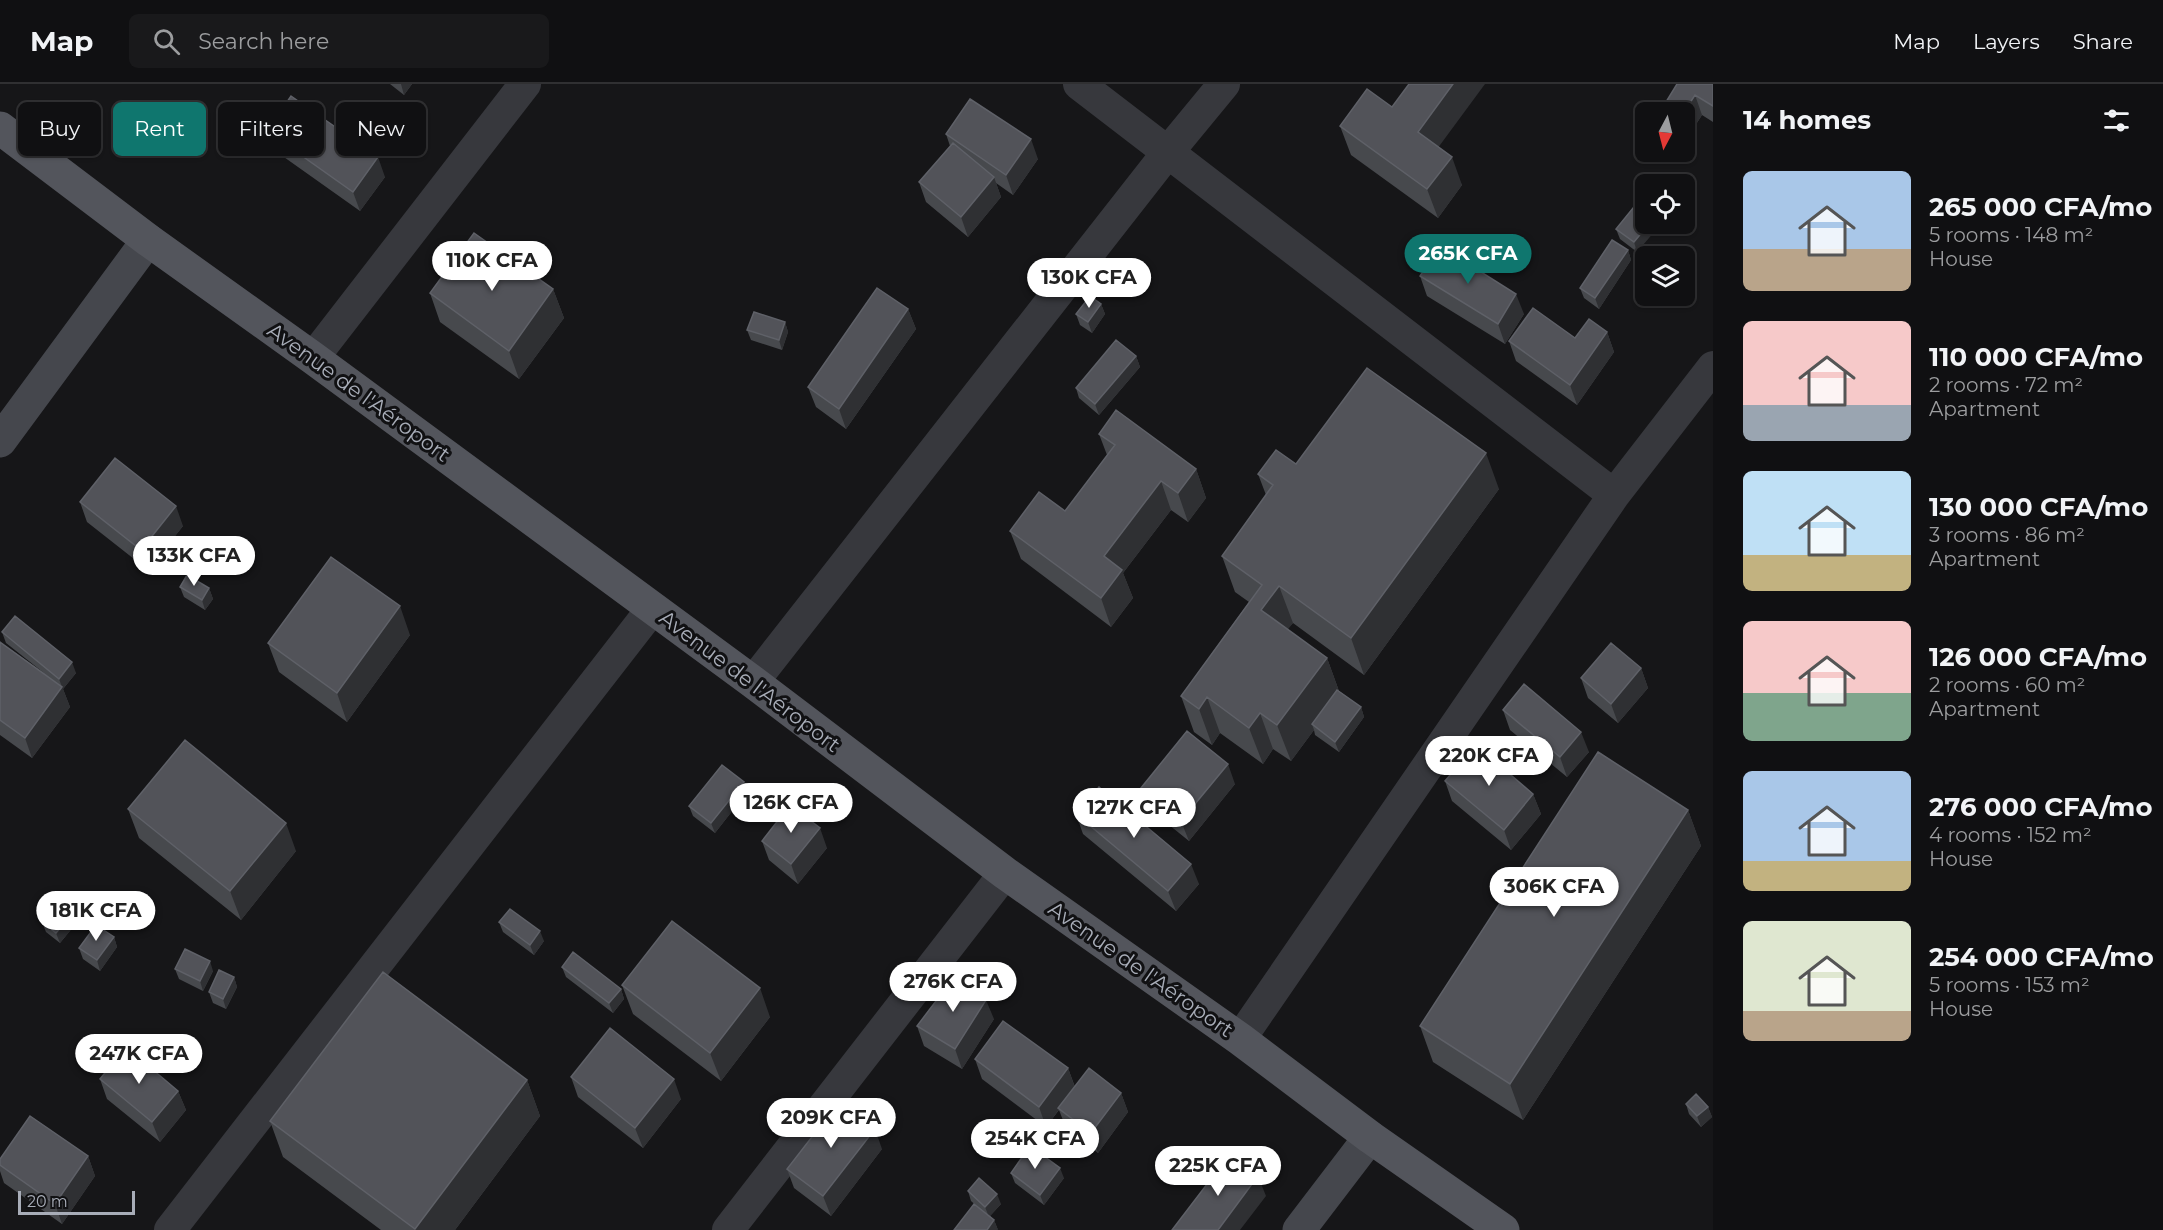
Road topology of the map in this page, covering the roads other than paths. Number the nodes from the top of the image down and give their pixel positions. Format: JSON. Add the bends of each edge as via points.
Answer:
{"nodes":[{"id":1,"x":525,"y":84,"type":"edge"},
{"id":2,"x":1079,"y":84,"type":"edge"},
{"id":3,"x":1224,"y":84,"type":"edge"},
{"id":4,"x":0,"y":128,"type":"edge"},
{"id":5,"x":1168,"y":152,"type":"junction"},
{"id":6,"x":148,"y":240,"type":"junction"},
{"id":7,"x":313,"y":358,"type":"junction"},
{"id":8,"x":1713,"y":367,"type":"edge"},
{"id":9,"x":0,"y":441,"type":"edge"},
{"id":10,"x":1614,"y":495,"type":"junction"},
{"id":11,"x":652,"y":609,"type":"junction"},
{"id":12,"x":753,"y":682,"type":"junction"},
{"id":13,"x":1005,"y":873,"type":"junction"},
{"id":14,"x":1240,"y":1039,"type":"junction"},
{"id":15,"x":1370,"y":1137,"type":"junction"},
{"id":16,"x":170,"y":1230,"type":"edge"},
{"id":17,"x":728,"y":1230,"type":"edge"},
{"id":18,"x":1299,"y":1230,"type":"edge"},
{"id":19,"x":1503,"y":1230,"type":"edge"}],
"edges":[{"from":1,"to":7,"type":"street"},
{"from":2,"to":5,"type":"street"},
{"from":3,"to":5,"type":"street"},
{"from":4,"to":6,"type":"main road","name":"Avenue de l'Aéroport"},
{"from":5,"to":10,"type":"street"},
{"from":5,"to":12,"type":"street"},
{"from":6,"to":7,"type":"main road","name":"Avenue de l'Aéroport"},
{"from":6,"to":9,"type":"street"},
{"from":7,"to":11,"type":"main road","name":"Avenue de l'Aéroport"},
{"from":8,"to":10,"type":"street"},
{"from":10,"to":14,"type":"street"},
{"from":11,"to":12,"type":"main road","name":"Avenue de l'Aéroport"},
{"from":11,"to":16,"type":"street"},
{"from":12,"to":13,"type":"main road","name":"Avenue de l'Aéroport"},
{"from":13,"to":14,"type":"main road","name":"Avenue de l'Aéroport"},
{"from":13,"to":17,"type":"street"},
{"from":14,"to":15,"type":"main road","name":"Avenue de l'Aéroport"},
{"from":15,"to":18,"type":"street"},
{"from":15,"to":19,"type":"main road","name":"Avenue de l'Aéroport"}]}
